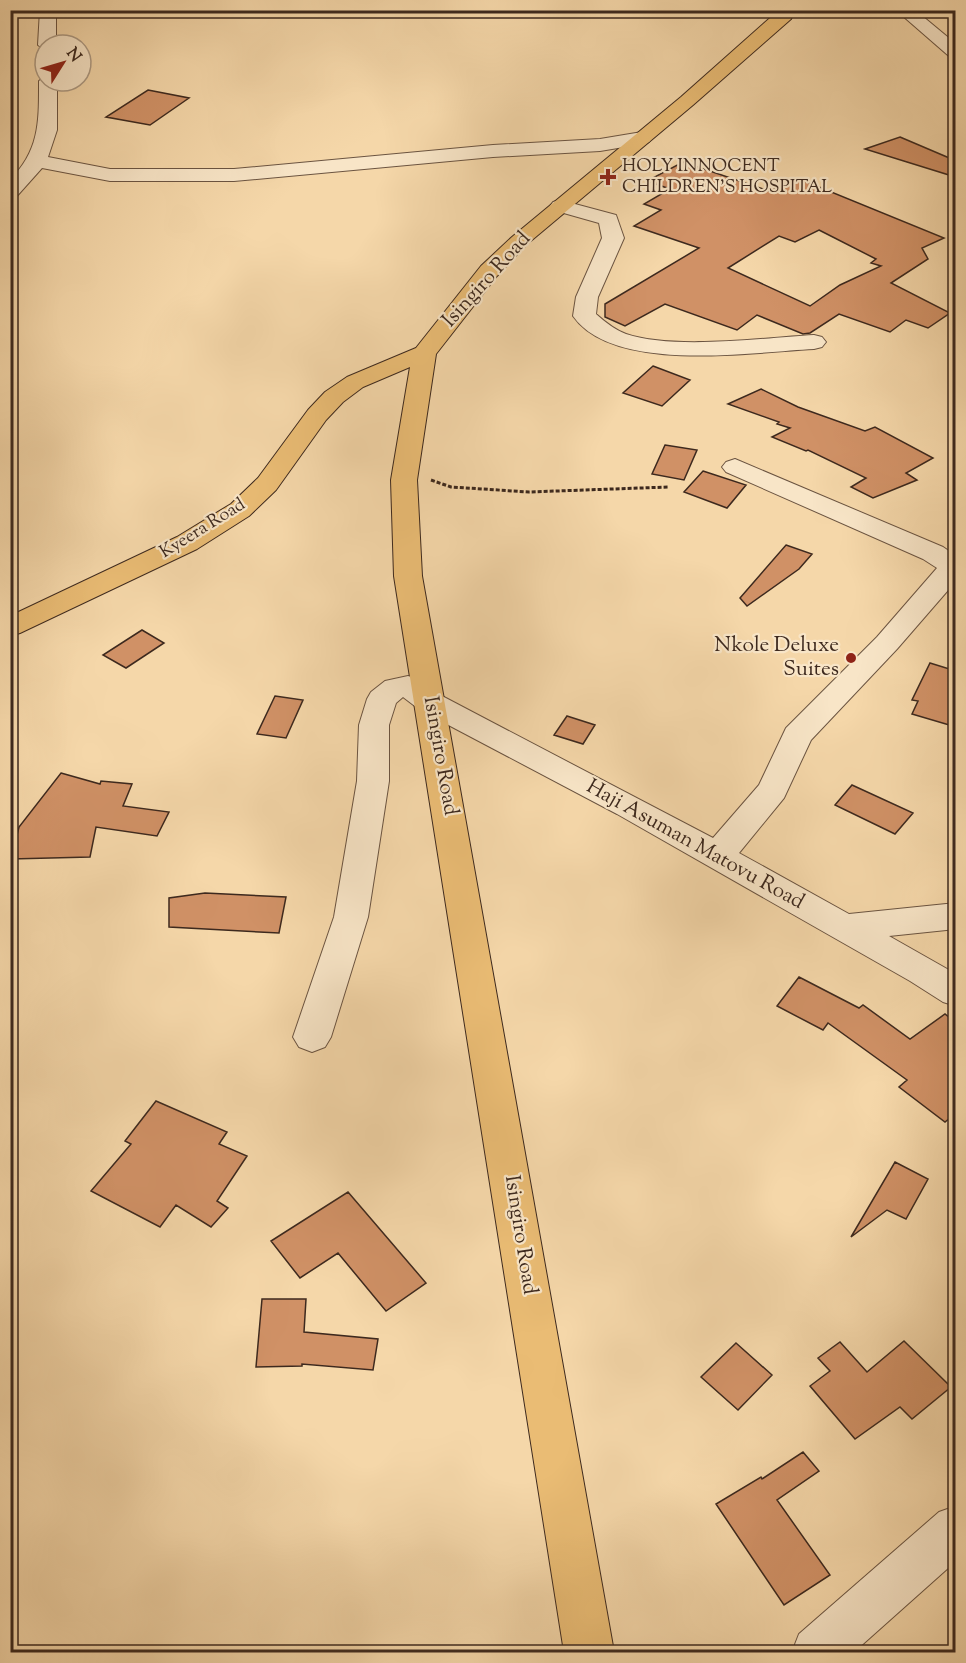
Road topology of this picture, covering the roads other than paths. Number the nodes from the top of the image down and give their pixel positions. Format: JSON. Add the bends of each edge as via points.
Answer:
{"nodes":[{"id":1,"x":48,"y":10,"type":"edge"},
{"id":2,"x":787,"y":10,"type":"edge"},
{"id":3,"x":904,"y":10,"type":"edge"},
{"id":4,"x":47,"y":33,"type":"edge"},
{"id":5,"x":956,"y":53,"type":"edge"},
{"id":6,"x":48,"y":93,"type":"edge"},
{"id":7,"x":642,"y":138,"type":"junction"},
{"id":8,"x":36,"y":161,"type":"junction"},
{"id":9,"x":10,"y":192,"type":"edge"},
{"id":10,"x":560,"y":206,"type":"junction"},
{"id":11,"x":814,"y":342,"type":"dead end"},
{"id":12,"x":424,"y":354,"type":"junction"},
{"id":13,"x":735,"y":467,"type":"dead end"},
{"id":14,"x":10,"y":627,"type":"edge"},
{"id":15,"x":431,"y":703,"type":"junction"},
{"id":16,"x":717,"y":856,"type":"junction"},
{"id":17,"x":956,"y":916,"type":"edge"},
{"id":18,"x":844,"y":927,"type":"junction"},
{"id":19,"x":956,"y":992,"type":"edge"},
{"id":20,"x":312,"y":1037,"type":"dead end"},
{"id":21,"x":956,"y":1529,"type":"edge"},
{"id":22,"x":589,"y":1653,"type":"edge"},
{"id":23,"x":817,"y":1653,"type":"edge"}],
"edges":[{"from":1,"to":4,"type":"street"},
{"from":2,"to":7,"type":"main road","name":"Isingiro Road"},
{"from":3,"to":5,"type":"street"},
{"from":6,"to":8,"type":"street","via":[[48,141]]},
{"from":7,"to":8,"type":"street","via":[[600,145],[234,175],[110,174]]},
{"from":7,"to":10,"type":"main road","name":"Isingiro Road"},
{"from":8,"to":9,"type":"street"},
{"from":10,"to":11,"type":"street","via":[[609,219],[613,238],[587,297],[584,316],[597,328],[621,340],[669,348]]},
{"from":10,"to":12,"type":"main road","name":"Isingiro Road","via":[[489,272]]},
{"from":12,"to":14,"type":"main road","name":"Kyeera Road","via":[[355,382],[334,397],[267,484],[240,510],[187,543]]},
{"from":12,"to":15,"type":"main road","name":"Isingiro Road","via":[[405,471],[408,576]]},
{"from":13,"to":16,"type":"street","via":[[933,553],[953,567],[887,643],[797,735],[773,790]]},
{"from":15,"to":16,"type":"street","name":"Haji Asuman Matovu Road"},
{"from":15,"to":20,"type":"street","name":"Haji Asuman Matovu Road","via":[[408,686],[396,688],[382,699],[374,725],[373,781],[351,917]]},
{"from":15,"to":22,"type":"main road","name":"Isingiro Road"},
{"from":16,"to":18,"type":"street","name":"Haji Asuman Matovu Road"},
{"from":17,"to":18,"type":"street"},
{"from":18,"to":19,"type":"street","name":"Haji Asuman Matovu Road"},
{"from":21,"to":23,"type":"street"}]}
